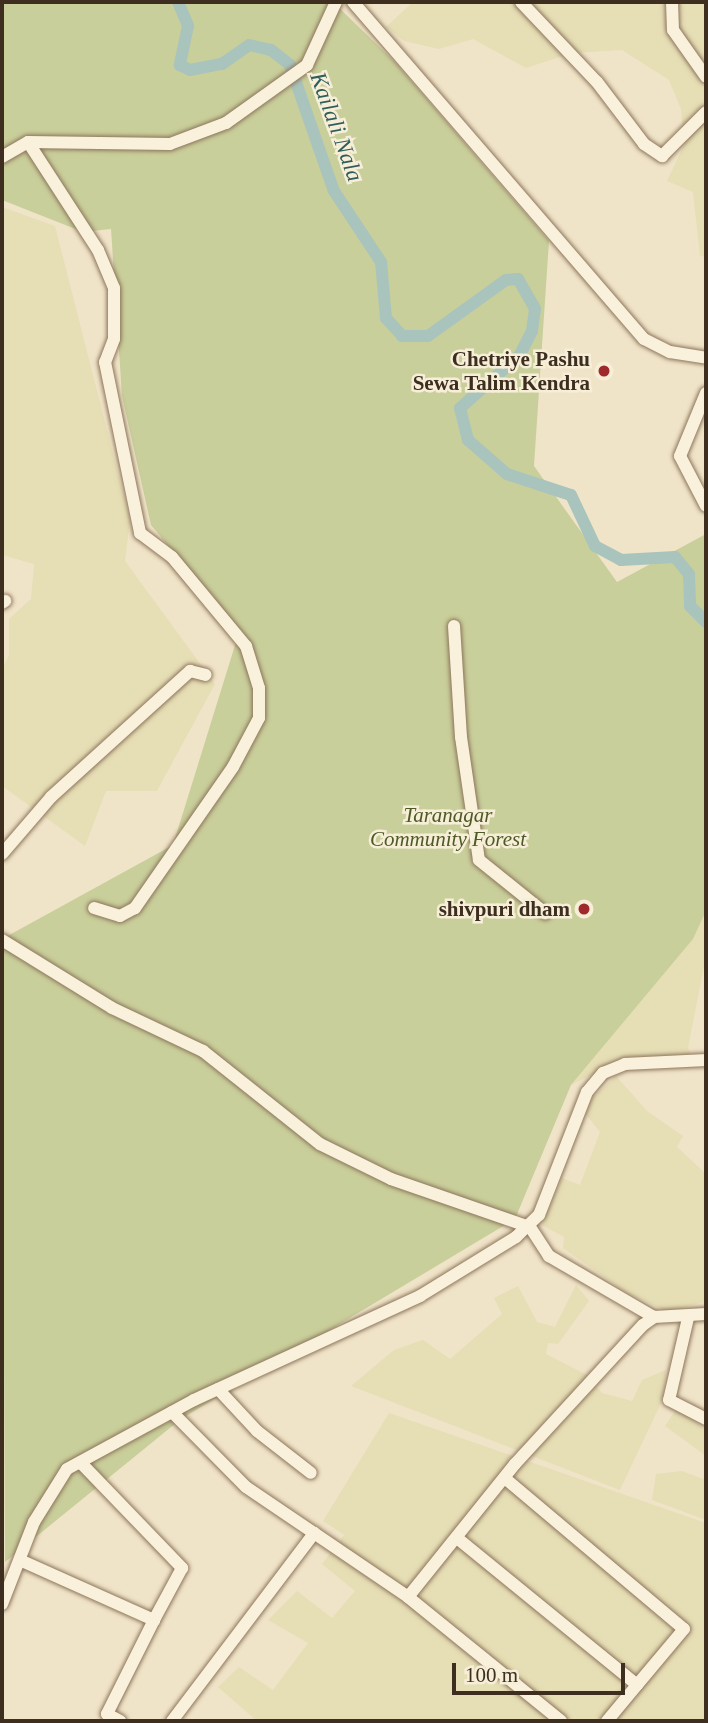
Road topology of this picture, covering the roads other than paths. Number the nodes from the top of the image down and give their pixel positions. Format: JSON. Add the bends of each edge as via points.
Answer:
{"nodes":[{"id":1,"x":336,"y":2,"type":"edge"},
{"id":2,"x":353,"y":2,"type":"edge"},
{"id":3,"x":521,"y":2,"type":"edge"},
{"id":4,"x":672,"y":2,"type":"edge"},
{"id":5,"x":706,"y":77,"type":"edge"},
{"id":6,"x":706,"y":112,"type":"edge"},
{"id":7,"x":28,"y":142,"type":"junction"},
{"id":8,"x":5,"y":152,"type":"edge"},
{"id":9,"x":706,"y":358,"type":"edge"},
{"id":10,"x":706,"y":393,"type":"edge"},
{"id":11,"x":706,"y":506,"type":"edge"},
{"id":12,"x":454,"y":625,"type":"dead end"},
{"id":13,"x":206,"y":675,"type":"dead end"},
{"id":14,"x":2,"y":854,"type":"edge"},
{"id":15,"x":94,"y":908,"type":"dead end"},
{"id":16,"x":545,"y":913,"type":"dead end"},
{"id":17,"x":2,"y":940,"type":"edge"},
{"id":18,"x":706,"y":1060,"type":"edge"},
{"id":19,"x":530,"y":1227,"type":"junction"},
{"id":20,"x":706,"y":1314,"type":"edge"},
{"id":21,"x":654,"y":1317,"type":"junction"},
{"id":22,"x":688,"y":1318,"type":"junction"},
{"id":23,"x":218,"y":1389,"type":"junction"},
{"id":24,"x":172,"y":1412,"type":"junction"},
{"id":25,"x":706,"y":1419,"type":"edge"},
{"id":26,"x":81,"y":1463,"type":"junction"},
{"id":27,"x":311,"y":1472,"type":"dead end"},
{"id":28,"x":507,"y":1480,"type":"junction"},
{"id":29,"x":314,"y":1533,"type":"junction"},
{"id":30,"x":457,"y":1538,"type":"junction"},
{"id":31,"x":22,"y":1561,"type":"junction"},
{"id":32,"x":408,"y":1597,"type":"junction"},
{"id":33,"x":2,"y":1604,"type":"edge"},
{"id":34,"x":154,"y":1620,"type":"junction"},
{"id":35,"x":637,"y":1685,"type":"junction"},
{"id":36,"x":120,"y":1721,"type":"edge"},
{"id":37,"x":172,"y":1721,"type":"edge"},
{"id":38,"x":561,"y":1721,"type":"edge"},
{"id":39,"x":607,"y":1721,"type":"edge"}],
"edges":[{"from":1,"to":7,"type":"street","via":[[307,65],[272,85],[226,124],[170,144]]},
{"from":2,"to":9,"type":"street","via":[[644,339],[670,352]]},
{"from":3,"to":6,"type":"street","via":[[597,82],[644,144],[662,156]]},
{"from":4,"to":5,"type":"street","via":[[673,30]]},
{"from":7,"to":8,"type":"street"},
{"from":7,"to":15,"type":"street","via":[[98,250],[114,288],[114,339],[105,362],[140,533],[172,557],[246,646],[259,688],[259,718],[233,767],[135,908],[120,916]]},
{"from":10,"to":11,"type":"street","via":[[680,456]]},
{"from":12,"to":16,"type":"street","via":[[461,737],[479,860]]},
{"from":13,"to":14,"type":"street","via":[[190,671],[51,797]]},
{"from":17,"to":19,"type":"street","via":[[113,1008],[203,1051],[320,1144],[391,1179]]},
{"from":18,"to":19,"type":"street","via":[[625,1064],[603,1073],[587,1093]]},
{"from":19,"to":21,"type":"street","via":[[549,1256]]},
{"from":19,"to":23,"type":"street","via":[[420,1296]]},
{"from":20,"to":22,"type":"street"},
{"from":21,"to":22,"type":"street"},
{"from":21,"to":28,"type":"street"},
{"from":22,"to":25,"type":"street","via":[[669,1400]]},
{"from":23,"to":24,"type":"street"},
{"from":23,"to":27,"type":"street","via":[[257,1432]]},
{"from":24,"to":26,"type":"street"},
{"from":24,"to":29,"type":"street","via":[[247,1487]]},
{"from":26,"to":31,"type":"street","via":[[57,1479],[34,1522]]},
{"from":26,"to":34,"type":"street","via":[[182,1568]]},
{"from":28,"to":30,"type":"street"},
{"from":28,"to":35,"type":"street","via":[[684,1629]]},
{"from":29,"to":32,"type":"street"},
{"from":29,"to":37,"type":"street"},
{"from":30,"to":32,"type":"street"},
{"from":30,"to":35,"type":"street"},
{"from":31,"to":33,"type":"street"},
{"from":31,"to":34,"type":"street"},
{"from":32,"to":38,"type":"street"},
{"from":34,"to":36,"type":"street","via":[[107,1714]]},
{"from":35,"to":39,"type":"street"}]}
